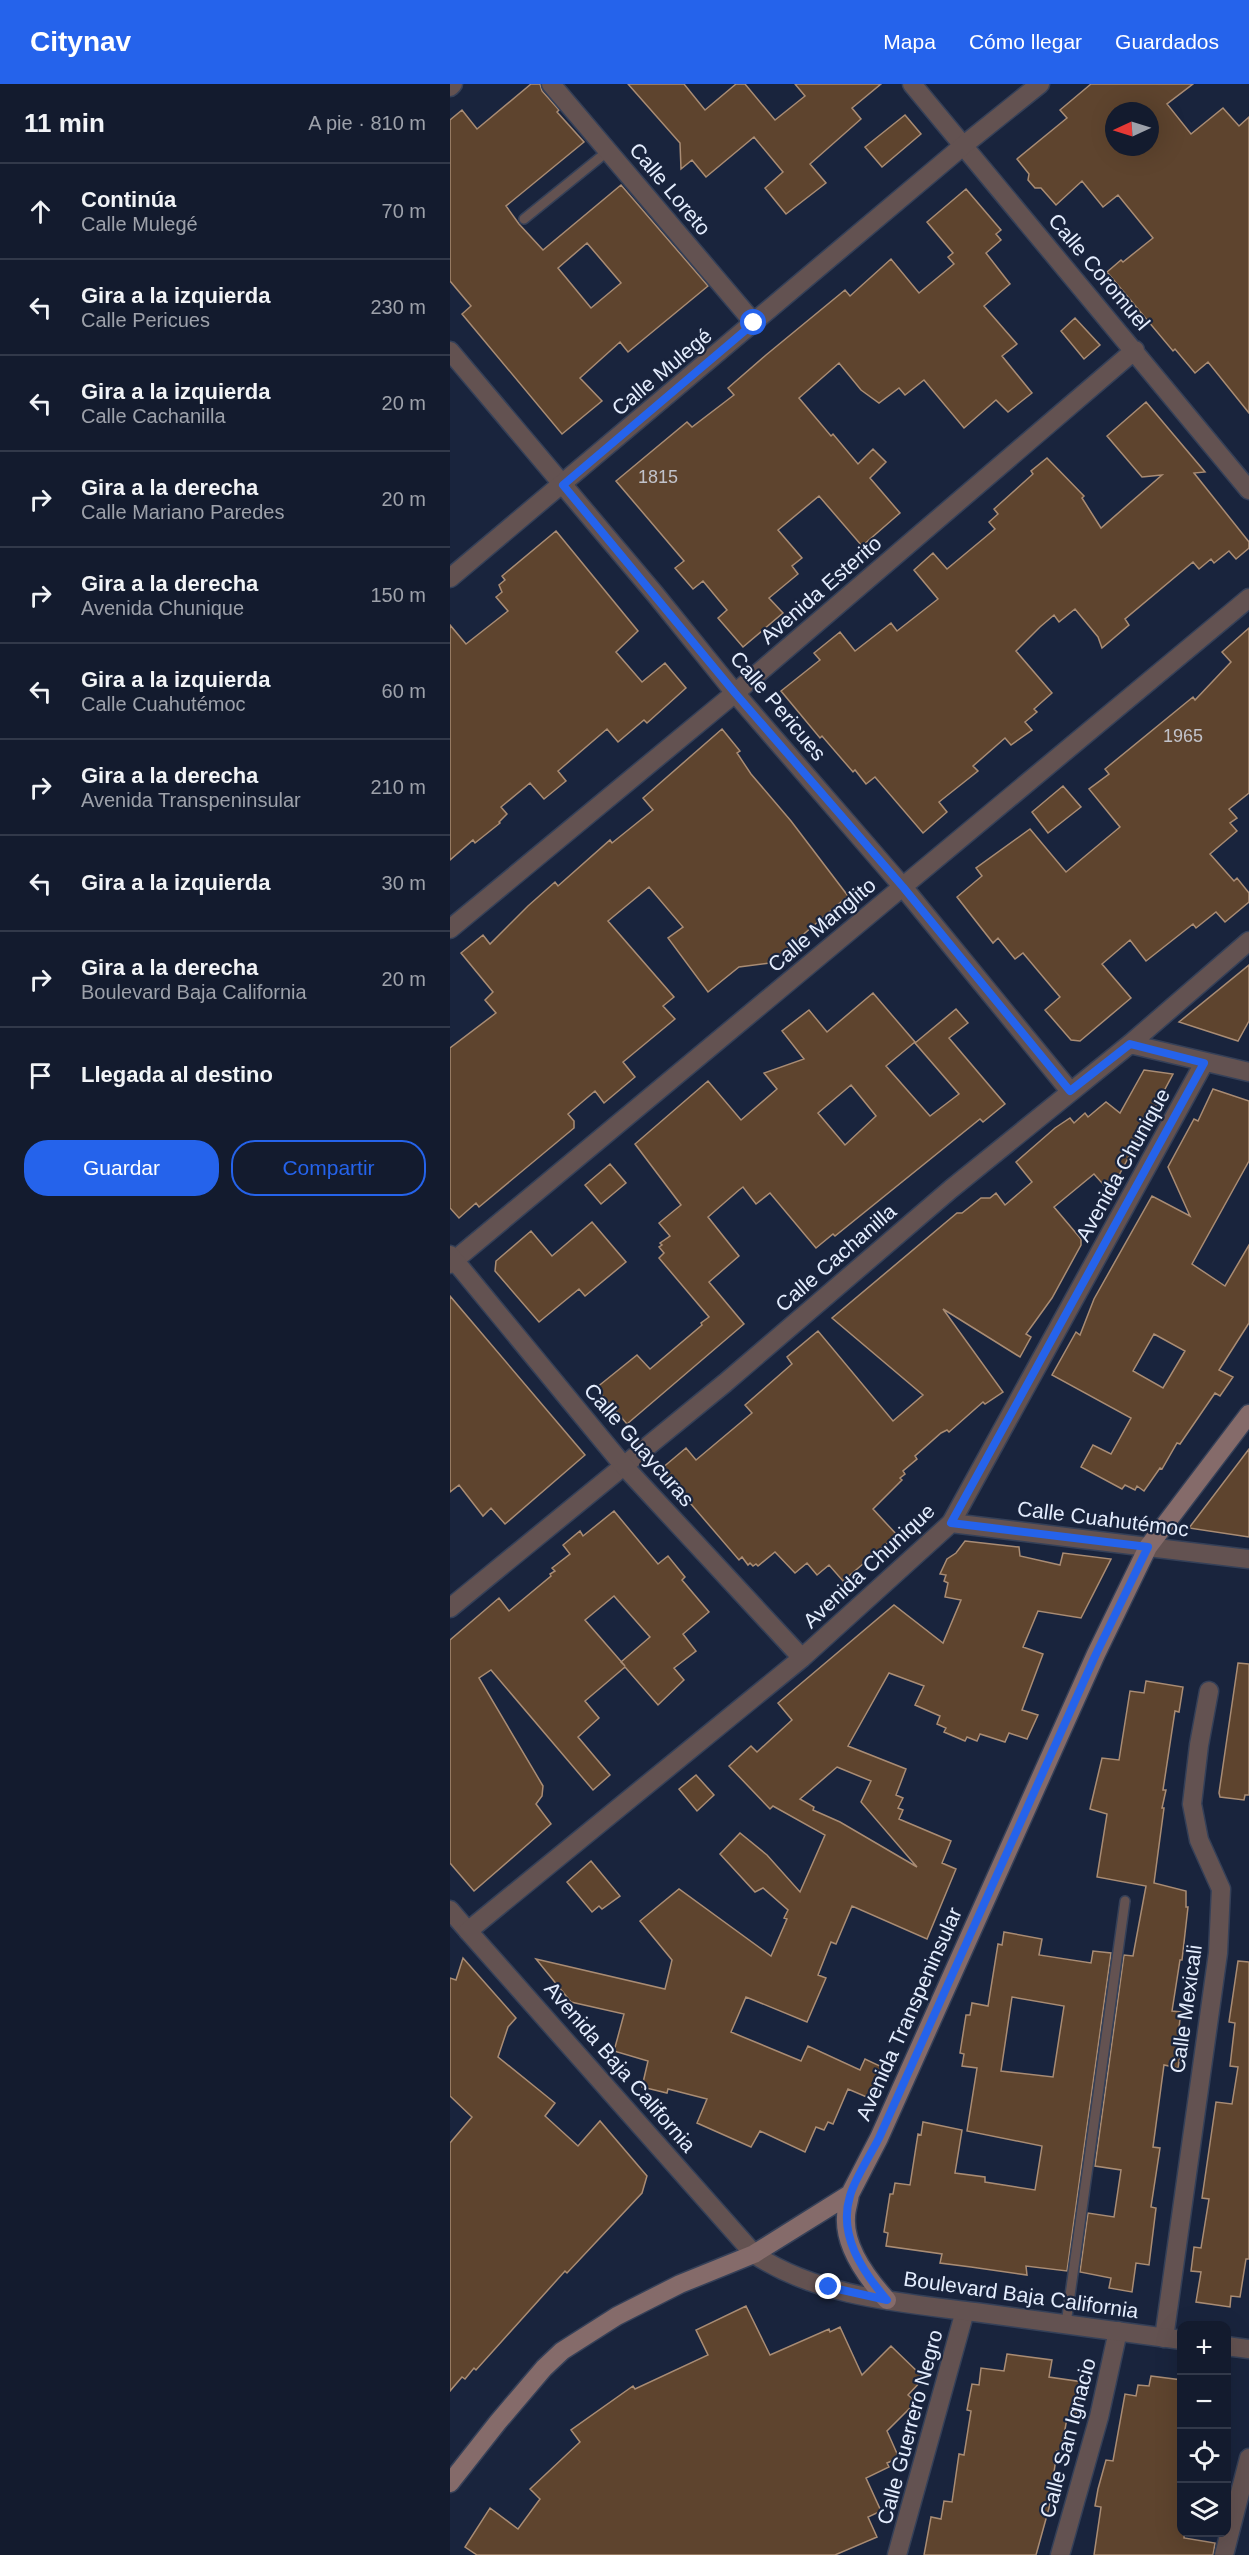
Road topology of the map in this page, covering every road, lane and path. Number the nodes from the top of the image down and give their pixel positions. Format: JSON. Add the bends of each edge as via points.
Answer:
{"nodes":[{"id":1,"x":551,"y":84,"type":"edge"},
{"id":2,"x":912,"y":84,"type":"edge"},
{"id":3,"x":1040,"y":84,"type":"edge"},
{"id":4,"x":964,"y":145,"type":"junction"},
{"id":5,"x":608,"y":151,"type":"junction"},
{"id":6,"x":524,"y":219,"type":"dead end"},
{"id":7,"x":754,"y":323,"type":"junction"},
{"id":8,"x":450,"y":351,"type":"edge"},
{"id":9,"x":1135,"y":351,"type":"junction"},
{"id":10,"x":563,"y":485,"type":"junction"},
{"id":11,"x":1249,"y":490,"type":"edge"},
{"id":12,"x":450,"y":578,"type":"edge"},
{"id":13,"x":1249,"y":598,"type":"edge"},
{"id":14,"x":735,"y":693,"type":"junction"},
{"id":15,"x":903,"y":887,"type":"junction"},
{"id":16,"x":450,"y":929,"type":"edge"},
{"id":17,"x":1249,"y":941,"type":"edge"},
{"id":18,"x":1130,"y":1044,"type":"junction"},
{"id":19,"x":1204,"y":1063,"type":"junction"},
{"id":20,"x":1248,"y":1070,"type":"edge"},
{"id":21,"x":1070,"y":1091,"type":"junction"},
{"id":22,"x":452,"y":1259,"type":"edge"},
{"id":23,"x":1249,"y":1414,"type":"edge"},
{"id":24,"x":623,"y":1465,"type":"junction"},
{"id":25,"x":951,"y":1523,"type":"junction"},
{"id":26,"x":1148,"y":1547,"type":"junction"},
{"id":27,"x":1249,"y":1559,"type":"edge"},
{"id":28,"x":450,"y":1608,"type":"edge"},
{"id":29,"x":802,"y":1658,"type":"junction"},
{"id":30,"x":1209,"y":1691,"type":"dead end"},
{"id":31,"x":1125,"y":1901,"type":"dead end"},
{"id":32,"x":450,"y":1910,"type":"edge"},
{"id":33,"x":468,"y":1930,"type":"junction"},
{"id":34,"x":850,"y":2194,"type":"junction"},
{"id":35,"x":754,"y":2254,"type":"junction"},
{"id":36,"x":887,"y":2300,"type":"junction"},
{"id":37,"x":965,"y":2311,"type":"junction"},
{"id":38,"x":1066,"y":2324,"type":"junction"},
{"id":39,"x":1118,"y":2331,"type":"junction"},
{"id":40,"x":1173,"y":2339,"type":"edge"},
{"id":41,"x":1231,"y":2347,"type":"edge"},
{"id":42,"x":1249,"y":2349,"type":"edge"},
{"id":43,"x":1249,"y":2458,"type":"edge"},
{"id":44,"x":450,"y":2483,"type":"edge"},
{"id":45,"x":897,"y":2555,"type":"edge"},
{"id":46,"x":1059,"y":2555,"type":"edge"},
{"id":47,"x":1224,"y":2555,"type":"edge"}],
"edges":[{"from":1,"to":5,"type":"street","name":"Calle Loreto"},
{"from":2,"to":4,"type":"street","name":"Calle Coromuel"},
{"from":3,"to":4,"type":"street","name":"Calle Mulegé"},
{"from":4,"to":7,"type":"street","name":"Calle Mulegé"},
{"from":4,"to":9,"type":"street","name":"Calle Coromuel"},
{"from":5,"to":6,"type":"lane"},
{"from":5,"to":7,"type":"street","name":"Calle Loreto"},
{"from":7,"to":10,"type":"street","name":"Calle Mulegé"},
{"from":8,"to":10,"type":"street","name":"Calle Pericues"},
{"from":9,"to":11,"type":"street","name":"Calle Coromuel"},
{"from":9,"to":14,"type":"street","name":"Avenida Esterito"},
{"from":10,"to":12,"type":"street","name":"Calle Mulegé"},
{"from":10,"to":14,"type":"street","name":"Calle Pericues"},
{"from":13,"to":15,"type":"street","name":"Calle Manglito"},
{"from":14,"to":15,"type":"street","name":"Calle Pericues"},
{"from":14,"to":16,"type":"street","name":"Avenida Esterito"},
{"from":15,"to":21,"type":"street","name":"Calle Pericues"},
{"from":15,"to":22,"type":"street","name":"Calle Manglito"},
{"from":17,"to":18,"type":"street","name":"Calle Cachanilla"},
{"from":18,"to":19,"type":"street"},
{"from":18,"to":21,"type":"street","name":"Calle Cachanilla"},
{"from":19,"to":20,"type":"street"},
{"from":19,"to":25,"type":"street","name":"Avenida Chunique"},
{"from":21,"to":24,"type":"street","name":"Calle Cachanilla"},
{"from":22,"to":24,"type":"street","name":"Calle Guaycuras"},
{"from":23,"to":26,"type":"main road","name":"Avenida Transpeninsular"},
{"from":24,"to":28,"type":"street","name":"Calle Cachanilla"},
{"from":24,"to":29,"type":"street","name":"Calle Guaycuras"},
{"from":25,"to":26,"type":"street","name":"Calle Cuahutémoc"},
{"from":25,"to":29,"type":"street","name":"Avenida Chunique"},
{"from":26,"to":27,"type":"street","name":"Calle Cuahutémoc"},
{"from":26,"to":34,"type":"main road","name":"Avenida Transpeninsular"},
{"from":29,"to":33,"type":"street","name":"Avenida Chunique"},
{"from":30,"to":40,"type":"street","name":"Calle Mexicali","via":[[1192,1804],[1199,1840],[1221,1889],[1218,1953]]},
{"from":31,"to":38,"type":"lane"},
{"from":32,"to":33,"type":"street","name":"Avenida Baja California"},
{"from":33,"to":35,"type":"street","name":"Avenida Baja California"},
{"from":34,"to":35,"type":"main road"},
{"from":34,"to":36,"type":"main road","via":[[846,2219],[854,2249],[869,2280]]},
{"from":35,"to":36,"type":"street","name":"Boulevard Baja California","via":[[811,2281]]},
{"from":35,"to":44,"type":"main road","via":[[680,2284],[617,2316],[562,2351]]},
{"from":36,"to":37,"type":"street","name":"Boulevard Baja California"},
{"from":37,"to":38,"type":"street","name":"Boulevard Baja California"},
{"from":37,"to":45,"type":"street","name":"Calle Guerrero Negro"},
{"from":38,"to":39,"type":"street","name":"Boulevard Baja California"},
{"from":39,"to":40,"type":"street","name":"Boulevard Baja California"},
{"from":39,"to":46,"type":"street","name":"Calle San Ignacio","via":[[1099,2417]]},
{"from":41,"to":42,"type":"street"},
{"from":43,"to":47,"type":"street"}]}
